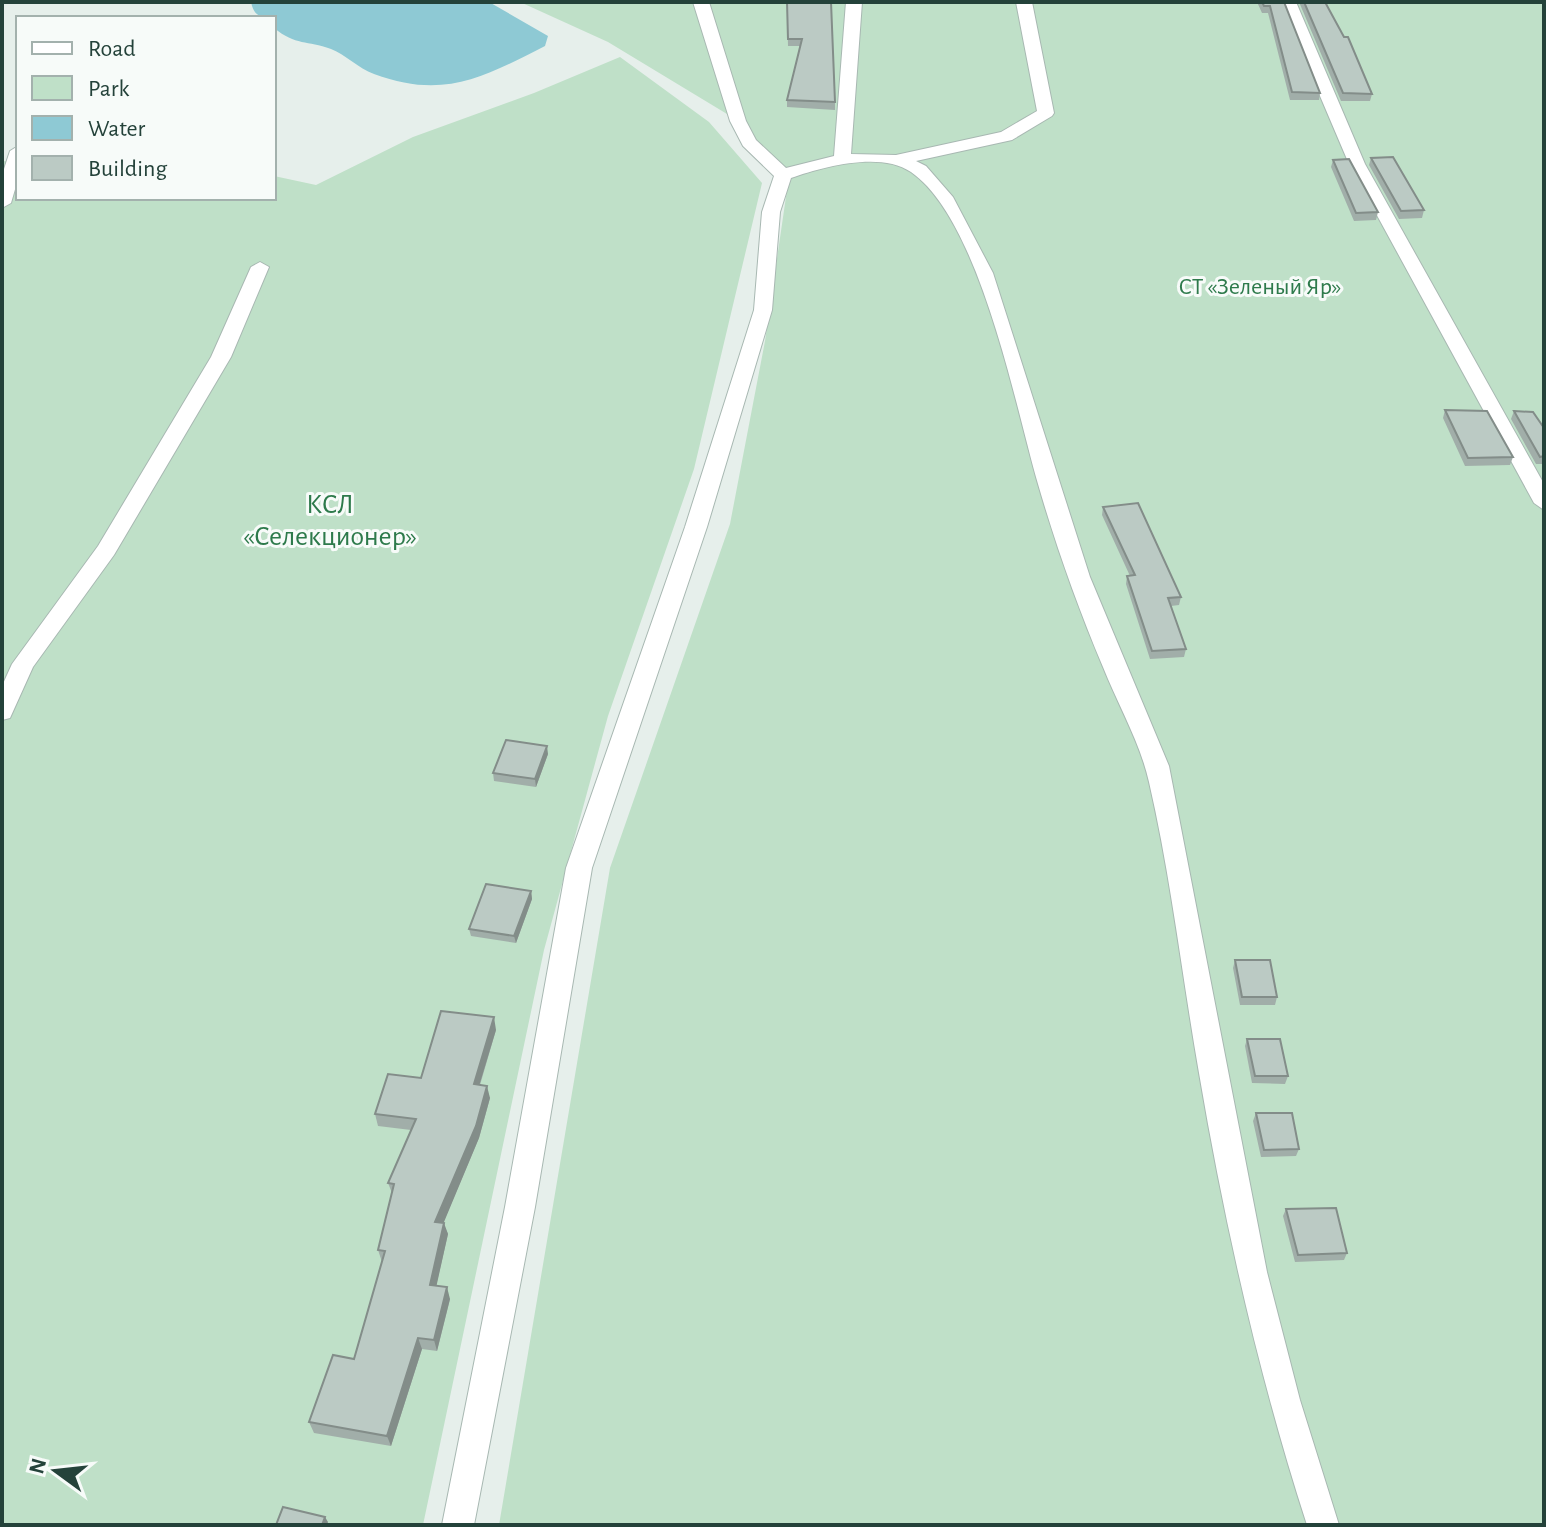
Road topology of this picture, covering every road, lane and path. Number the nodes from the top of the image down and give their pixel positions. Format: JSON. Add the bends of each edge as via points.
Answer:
{"nodes":[{"id":1,"x":701,"y":2,"type":"edge"},
{"id":2,"x":854,"y":2,"type":"edge"},
{"id":3,"x":1024,"y":2,"type":"edge"},
{"id":4,"x":1288,"y":2,"type":"edge"},
{"id":5,"x":16,"y":158,"type":"edge"},
{"id":6,"x":842,"y":160,"type":"junction"},
{"id":7,"x":898,"y":160,"type":"junction"},
{"id":8,"x":783,"y":175,"type":"junction"},
{"id":9,"x":2,"y":203,"type":"edge"},
{"id":10,"x":260,"y":267,"type":"dead end"},
{"id":11,"x":1544,"y":503,"type":"edge"},
{"id":12,"x":2,"y":712,"type":"edge"},
{"id":13,"x":458,"y":1525,"type":"edge"},
{"id":14,"x":1323,"y":1525,"type":"edge"}],
"edges":[{"from":1,"to":8,"type":"street","via":[[738,121],[749,142]]},
{"from":2,"to":6,"type":"street"},
{"from":3,"to":7,"type":"street","via":[[1046,113],[1006,136]]},
{"from":4,"to":11,"type":"street","via":[[1357,164]]},
{"from":5,"to":9,"type":"street"},
{"from":6,"to":7,"type":"street"},
{"from":6,"to":8,"type":"street"},
{"from":7,"to":14,"type":"street","via":[[918,167],[945,197],[969,241],[994,304],[1080,587],[1160,777],[1222,1121],[1289,1425]]},
{"from":8,"to":13,"type":"street","via":[[771,212],[763,310],[696,527],[579,868]]},
{"from":10,"to":12,"type":"street","via":[[221,357],[106,550],[23,664]]}]}
